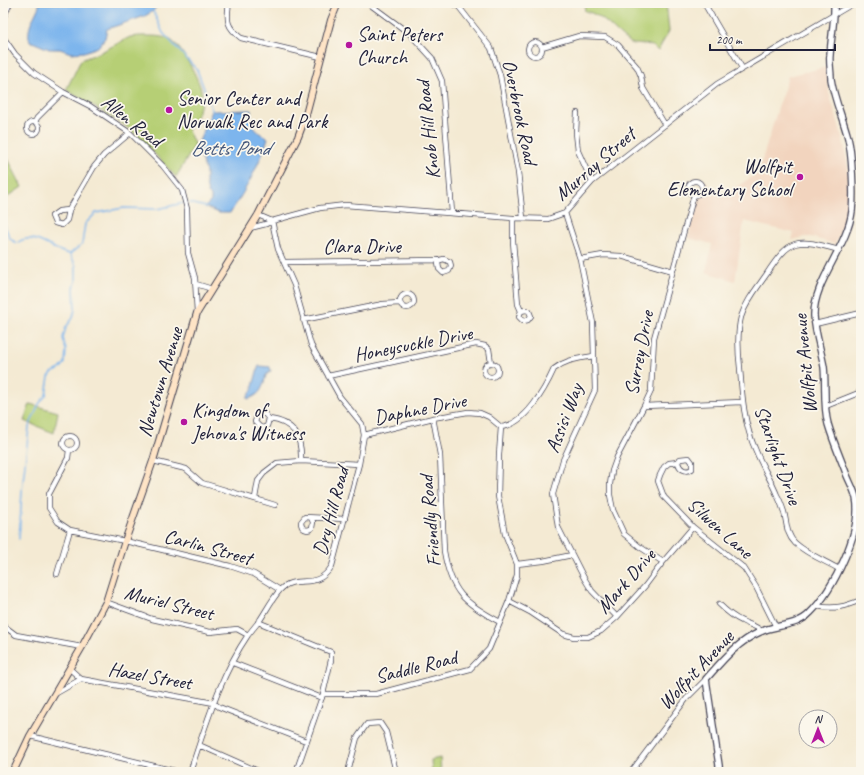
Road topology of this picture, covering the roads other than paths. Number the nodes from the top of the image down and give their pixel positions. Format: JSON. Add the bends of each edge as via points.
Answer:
{"nodes":[{"id":1,"x":10,"y":3,"type":"edge"},
{"id":2,"x":229,"y":3,"type":"edge"},
{"id":3,"x":338,"y":3,"type":"edge"},
{"id":4,"x":368,"y":3,"type":"edge"},
{"id":5,"x":453,"y":3,"type":"edge"},
{"id":6,"x":704,"y":3,"type":"edge"},
{"id":7,"x":834,"y":3,"type":"edge"},
{"id":8,"x":854,"y":3,"type":"edge"},
{"id":9,"x":835,"y":16,"type":"junction"},
{"id":10,"x":3,"y":18,"type":"edge"},
{"id":11,"x":3,"y":37,"type":"edge"},
{"id":12,"x":542,"y":47,"type":"dead end"},
{"id":13,"x":321,"y":58,"type":"junction"},
{"id":14,"x":742,"y":68,"type":"junction"},
{"id":15,"x":62,"y":92,"type":"junction"},
{"id":16,"x":577,"y":113,"type":"dead end"},
{"id":17,"x":35,"y":122,"type":"dead end"},
{"id":18,"x":665,"y":125,"type":"junction"},
{"id":19,"x":130,"y":133,"type":"junction"},
{"id":20,"x":592,"y":182,"type":"junction"},
{"id":21,"x":694,"y":195,"type":"dead end"},
{"id":22,"x":69,"y":210,"type":"dead end"},
{"id":23,"x":452,"y":213,"type":"junction"},
{"id":24,"x":565,"y":213,"type":"junction"},
{"id":25,"x":258,"y":215,"type":"junction"},
{"id":26,"x":513,"y":218,"type":"junction"},
{"id":27,"x":523,"y":218,"type":"junction"},
{"id":28,"x":272,"y":221,"type":"junction"},
{"id":29,"x":250,"y":228,"type":"junction"},
{"id":30,"x":839,"y":250,"type":"junction"},
{"id":31,"x":580,"y":259,"type":"junction"},
{"id":32,"x":440,"y":260,"type":"dead end"},
{"id":33,"x":284,"y":262,"type":"junction"},
{"id":34,"x":673,"y":271,"type":"junction"},
{"id":35,"x":196,"y":284,"type":"junction"},
{"id":36,"x":212,"y":289,"type":"junction"},
{"id":37,"x":400,"y":303,"type":"dead end"},
{"id":38,"x":521,"y":311,"type":"dead end"},
{"id":39,"x":197,"y":313,"type":"junction"},
{"id":40,"x":861,"y":313,"type":"edge"},
{"id":41,"x":303,"y":320,"type":"junction"},
{"id":42,"x":814,"y":324,"type":"junction"},
{"id":43,"x":593,"y":356,"type":"junction"},
{"id":44,"x":491,"y":363,"type":"dead end"},
{"id":45,"x":328,"y":376,"type":"junction"},
{"id":46,"x":861,"y":392,"type":"edge"},
{"id":47,"x":742,"y":402,"type":"junction"},
{"id":48,"x":644,"y":406,"type":"junction"},
{"id":49,"x":826,"y":406,"type":"junction"},
{"id":50,"x":433,"y":418,"type":"junction"},
{"id":51,"x":269,"y":419,"type":"dead end"},
{"id":52,"x":501,"y":426,"type":"junction"},
{"id":53,"x":364,"y":435,"type":"junction"},
{"id":54,"x":69,"y":450,"type":"dead end"},
{"id":55,"x":153,"y":461,"type":"junction"},
{"id":56,"x":301,"y":461,"type":"junction"},
{"id":57,"x":678,"y":462,"type":"dead end"},
{"id":58,"x":359,"y":464,"type":"junction"},
{"id":59,"x":255,"y":498,"type":"junction"},
{"id":60,"x":275,"y":505,"type":"dead end"},
{"id":61,"x":311,"y":518,"type":"dead end"},
{"id":62,"x":345,"y":519,"type":"junction"},
{"id":63,"x":693,"y":527,"type":"junction"},
{"id":64,"x":70,"y":530,"type":"junction"},
{"id":65,"x":125,"y":541,"type":"junction"},
{"id":66,"x":572,"y":555,"type":"junction"},
{"id":67,"x":663,"y":562,"type":"junction"},
{"id":68,"x":517,"y":564,"type":"junction"},
{"id":69,"x":839,"y":569,"type":"junction"},
{"id":70,"x":57,"y":574,"type":"dead end"},
{"id":71,"x":280,"y":590,"type":"junction"},
{"id":72,"x":861,"y":600,"type":"edge"},
{"id":73,"x":509,"y":601,"type":"junction"},
{"id":74,"x":106,"y":602,"type":"junction"},
{"id":75,"x":719,"y":604,"type":"dead end"},
{"id":76,"x":817,"y":606,"type":"junction"},
{"id":77,"x":617,"y":617,"type":"junction"},
{"id":78,"x":258,"y":622,"type":"junction"},
{"id":79,"x":500,"y":622,"type":"junction"},
{"id":80,"x":3,"y":623,"type":"edge"},
{"id":81,"x":776,"y":627,"type":"junction"},
{"id":82,"x":761,"y":631,"type":"junction"},
{"id":83,"x":248,"y":635,"type":"junction"},
{"id":84,"x":82,"y":647,"type":"junction"},
{"id":85,"x":232,"y":662,"type":"junction"},
{"id":86,"x":70,"y":669,"type":"junction"},
{"id":87,"x":81,"y":679,"type":"junction"},
{"id":88,"x":706,"y":679,"type":"junction"},
{"id":89,"x":55,"y":694,"type":"junction"},
{"id":90,"x":323,"y":696,"type":"junction"},
{"id":91,"x":214,"y":703,"type":"junction"},
{"id":92,"x":30,"y":736,"type":"junction"},
{"id":93,"x":306,"y":741,"type":"junction"},
{"id":94,"x":199,"y":745,"type":"junction"},
{"id":95,"x":13,"y":772,"type":"edge"},
{"id":96,"x":179,"y":772,"type":"edge"},
{"id":97,"x":190,"y":772,"type":"edge"},
{"id":98,"x":260,"y":772,"type":"edge"},
{"id":99,"x":296,"y":772,"type":"edge"},
{"id":100,"x":348,"y":772,"type":"edge"},
{"id":101,"x":396,"y":772,"type":"edge"},
{"id":102,"x":631,"y":772,"type":"edge"},
{"id":103,"x":720,"y":772,"type":"edge"}],
"edges":[{"from":1,"to":10,"type":"street"},
{"from":2,"to":13,"type":"street","via":[[229,27],[241,38]]},
{"from":3,"to":13,"type":"main road","name":"Newtown Avenue"},
{"from":4,"to":23,"type":"street","name":"Knob Hill Road","via":[[410,34],[432,58],[442,81]]},
{"from":5,"to":27,"type":"street","name":"Overbrook Road","via":[[459,7],[491,48],[500,75],[518,172]]},
{"from":6,"to":14,"type":"street"},
{"from":7,"to":9,"type":"street","name":"Wolfpit Avenue"},
{"from":8,"to":9,"type":"street","name":"Murray Street"},
{"from":9,"to":14,"type":"street","name":"Murray Street"},
{"from":9,"to":30,"type":"street","name":"Wolfpit Avenue","via":[[830,56],[831,80],[849,143],[853,196],[851,218]]},
{"from":11,"to":15,"type":"street","name":"Allen Road","via":[[34,73]]},
{"from":12,"to":18,"type":"street","via":[[579,36],[605,37],[618,45],[637,67],[643,88]]},
{"from":13,"to":25,"type":"main road","name":"Newtown Avenue","via":[[300,131]]},
{"from":14,"to":18,"type":"street","name":"Murray Street","via":[[717,84]]},
{"from":15,"to":17,"type":"street"},
{"from":15,"to":19,"type":"street","name":"Allen Road","via":[[90,106]]},
{"from":16,"to":20,"type":"street","via":[[578,151]]},
{"from":18,"to":20,"type":"street","name":"Murray Street"},
{"from":19,"to":22,"type":"street","via":[[94,167]]},
{"from":19,"to":35,"type":"street","name":"Allen Road","via":[[163,166],[182,190],[188,209],[188,253]]},
{"from":20,"to":24,"type":"street","name":"Murray Street"},
{"from":21,"to":34,"type":"street","name":"Surrey Drive"},
{"from":23,"to":26,"type":"street","name":"Murray Street"},
{"from":23,"to":28,"type":"street","name":"Murray Street","via":[[344,205],[320,208]]},
{"from":24,"to":27,"type":"street","name":"Murray Street","via":[[548,219]]},
{"from":24,"to":31,"type":"street","name":"Assisi Way"},
{"from":25,"to":28,"type":"street"},
{"from":25,"to":29,"type":"main road","name":"Newtown Avenue"},
{"from":26,"to":27,"type":"street","name":"Murray Street"},
{"from":26,"to":38,"type":"street","via":[[518,304]]},
{"from":28,"to":29,"type":"street","name":"Murray Street"},
{"from":28,"to":33,"type":"street","via":[[278,249]]},
{"from":29,"to":36,"type":"main road","name":"Newtown Avenue"},
{"from":30,"to":42,"type":"street","name":"Wolfpit Avenue","via":[[816,299]]},
{"from":30,"to":47,"type":"street","name":"Starlight Drive","via":[[807,242],[789,246],[780,254],[752,295],[742,316],[738,338]]},
{"from":31,"to":34,"type":"street","via":[[603,255],[621,256]]},
{"from":31,"to":43,"type":"street","name":"Assisi Way","via":[[593,323]]},
{"from":32,"to":33,"type":"street","name":"Clara Drive"},
{"from":33,"to":41,"type":"street","via":[[294,285]]},
{"from":34,"to":48,"type":"street","name":"Surrey Drive","via":[[654,338],[651,391]]},
{"from":35,"to":36,"type":"street"},
{"from":35,"to":39,"type":"street","name":"Allen Road"},
{"from":36,"to":39,"type":"main road","name":"Newtown Avenue"},
{"from":37,"to":41,"type":"street"},
{"from":39,"to":55,"type":"main road","name":"Newtown Avenue"},
{"from":40,"to":42,"type":"street"},
{"from":41,"to":45,"type":"street","via":[[311,345]]},
{"from":42,"to":49,"type":"street","name":"Wolfpit Avenue","via":[[824,366]]},
{"from":43,"to":52,"type":"street","via":[[566,361],[559,365],[527,412],[508,426]]},
{"from":43,"to":66,"type":"street","name":"Assisi Way","via":[[595,390],[563,460],[553,494],[558,526]]},
{"from":44,"to":45,"type":"street","name":"Honeysuckle Drive","via":[[489,349],[476,344]]},
{"from":45,"to":53,"type":"street","via":[[362,424]]},
{"from":46,"to":49,"type":"street"},
{"from":47,"to":48,"type":"street"},
{"from":47,"to":69,"type":"street","name":"Starlight Drive","via":[[755,450],[778,496],[790,537],[795,543]]},
{"from":48,"to":67,"type":"street","name":"Surrey Drive","via":[[616,457],[610,496],[613,510],[624,534]]},
{"from":49,"to":69,"type":"street","name":"Wolfpit Avenue","via":[[829,428],[857,505],[854,533]]},
{"from":50,"to":52,"type":"street","name":"Daphne Drive","via":[[468,412],[480,413]]},
{"from":50,"to":53,"type":"street","name":"Daphne Drive"},
{"from":50,"to":79,"type":"street","name":"Friendly Road","via":[[440,461],[444,551],[451,580],[468,602]]},
{"from":51,"to":56,"type":"street","via":[[280,420],[294,431],[300,442]]},
{"from":52,"to":68,"type":"street","via":[[498,496],[504,534]]},
{"from":53,"to":58,"type":"street","name":"Dry Hill Road"},
{"from":54,"to":64,"type":"street","via":[[68,458],[48,494],[49,508],[58,522]]},
{"from":55,"to":59,"type":"street","via":[[186,469],[202,483]]},
{"from":55,"to":65,"type":"main road","name":"Newtown Avenue"},
{"from":56,"to":58,"type":"street"},
{"from":56,"to":59,"type":"street","via":[[271,466],[258,481]]},
{"from":57,"to":63,"type":"street","name":"Silwen Lane","via":[[669,463],[664,467],[658,481],[660,490]]},
{"from":58,"to":62,"type":"street","name":"Dry Hill Road"},
{"from":59,"to":60,"type":"street"},
{"from":61,"to":62,"type":"street"},
{"from":62,"to":71,"type":"street","name":"Dry Hill Road","via":[[332,566],[326,575],[319,580],[288,584]]},
{"from":63,"to":67,"type":"street","name":"Mark Drive"},
{"from":63,"to":81,"type":"street","name":"Silwen Lane","via":[[744,568]]},
{"from":64,"to":65,"type":"street","name":"Carlin Street"},
{"from":64,"to":70,"type":"street"},
{"from":65,"to":71,"type":"street","name":"Carlin Street","via":[[230,566],[254,574]]},
{"from":65,"to":74,"type":"main road","name":"Newtown Avenue"},
{"from":66,"to":68,"type":"street","via":[[543,562]]},
{"from":66,"to":77,"type":"street","name":"Assisi Way","via":[[592,591]]},
{"from":67,"to":77,"type":"street","name":"Mark Drive"},
{"from":68,"to":73,"type":"street","name":"Saddle Road","via":[[517,575]]},
{"from":69,"to":76,"type":"street","name":"Wolfpit Avenue"},
{"from":71,"to":78,"type":"street"},
{"from":72,"to":76,"type":"street","via":[[840,608]]},
{"from":73,"to":77,"type":"street","name":"Mark Drive","via":[[552,628],[574,637],[588,637],[601,631]]},
{"from":73,"to":79,"type":"street","name":"Saddle Road"},
{"from":74,"to":83,"type":"street","name":"Muriel Street","via":[[152,619],[210,632],[237,629]]},
{"from":74,"to":84,"type":"main road","name":"Newtown Avenue"},
{"from":75,"to":82,"type":"street"},
{"from":76,"to":81,"type":"street","name":"Wolfpit Avenue","via":[[801,620]]},
{"from":78,"to":83,"type":"street"},
{"from":78,"to":90,"type":"street","via":[[331,652]]},
{"from":79,"to":90,"type":"street","name":"Saddle Road","via":[[489,649],[470,669],[376,694]]},
{"from":80,"to":84,"type":"street","via":[[16,635]]},
{"from":81,"to":82,"type":"street","name":"Wolfpit Avenue"},
{"from":82,"to":88,"type":"street","name":"Wolfpit Avenue","via":[[738,645]]},
{"from":83,"to":85,"type":"street"},
{"from":84,"to":86,"type":"main road","name":"Newtown Avenue"},
{"from":85,"to":90,"type":"street"},
{"from":85,"to":91,"type":"street"},
{"from":86,"to":87,"type":"street","name":"Hazel Street"},
{"from":86,"to":89,"type":"main road","name":"Newtown Avenue"},
{"from":87,"to":89,"type":"street","name":"Hazel Street"},
{"from":87,"to":91,"type":"street","name":"Hazel Street"},
{"from":88,"to":102,"type":"street","name":"Wolfpit Avenue","via":[[687,698]]},
{"from":88,"to":103,"type":"street"},
{"from":89,"to":92,"type":"main road","name":"Newtown Avenue"},
{"from":90,"to":93,"type":"street"},
{"from":91,"to":93,"type":"street","name":"Hazel Street"},
{"from":91,"to":94,"type":"street"},
{"from":92,"to":95,"type":"main road","name":"Newtown Avenue"},
{"from":92,"to":96,"type":"street"},
{"from":93,"to":99,"type":"street"},
{"from":94,"to":97,"type":"street"},
{"from":94,"to":98,"type":"street"},
{"from":100,"to":101,"type":"street","via":[[358,738],[367,724],[380,723],[386,732]]}]}
